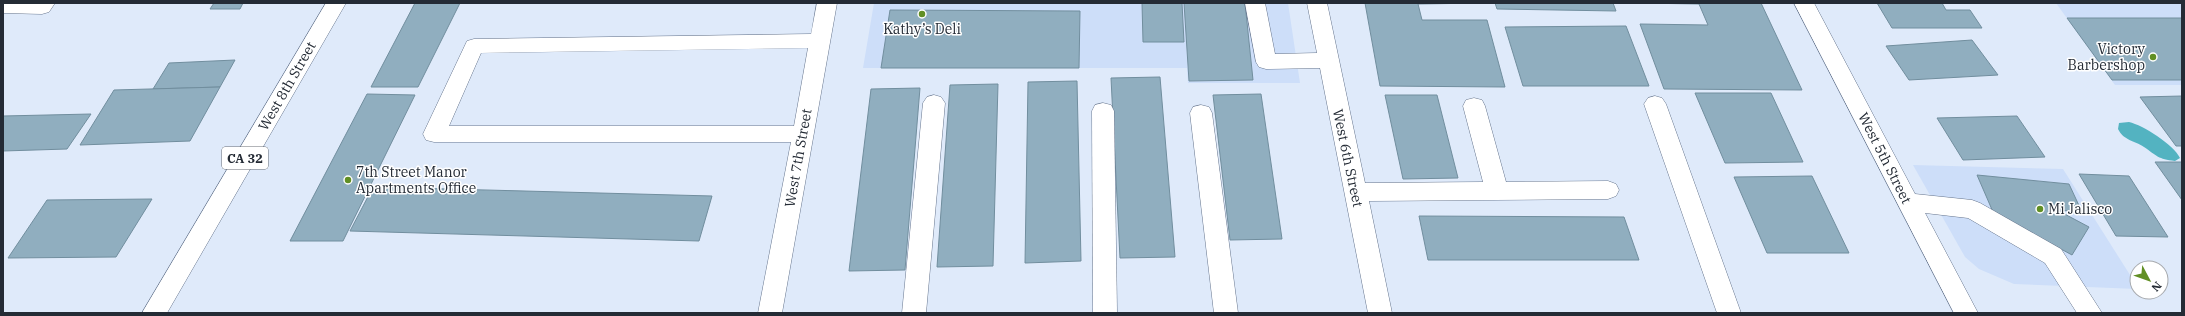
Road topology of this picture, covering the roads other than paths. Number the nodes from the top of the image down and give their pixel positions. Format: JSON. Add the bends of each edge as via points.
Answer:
{"nodes":[{"id":1,"x":45,"y":3,"type":"edge"},
{"id":2,"x":336,"y":3,"type":"edge"},
{"id":3,"x":827,"y":3,"type":"edge"},
{"id":4,"x":1255,"y":3,"type":"edge"},
{"id":5,"x":1317,"y":3,"type":"edge"},
{"id":6,"x":1804,"y":3,"type":"edge"},
{"id":7,"x":3,"y":6,"type":"edge"},
{"id":8,"x":820,"y":41,"type":"junction"},
{"id":9,"x":1328,"y":60,"type":"junction"},
{"id":10,"x":934,"y":103,"type":"dead end"},
{"id":11,"x":1655,"y":104,"type":"dead end"},
{"id":12,"x":1474,"y":106,"type":"dead end"},
{"id":13,"x":1103,"y":111,"type":"dead end"},
{"id":14,"x":1201,"y":114,"type":"dead end"},
{"id":15,"x":803,"y":134,"type":"junction"},
{"id":16,"x":1608,"y":190,"type":"dead end"},
{"id":17,"x":1497,"y":191,"type":"junction"},
{"id":18,"x":1355,"y":192,"type":"junction"},
{"id":19,"x":1908,"y":202,"type":"junction"},
{"id":20,"x":154,"y":313,"type":"edge"},
{"id":21,"x":770,"y":313,"type":"edge"},
{"id":22,"x":914,"y":313,"type":"edge"},
{"id":23,"x":1105,"y":313,"type":"edge"},
{"id":24,"x":1226,"y":313,"type":"edge"},
{"id":25,"x":1380,"y":313,"type":"edge"},
{"id":26,"x":1729,"y":313,"type":"edge"},
{"id":27,"x":1966,"y":313,"type":"edge"},
{"id":28,"x":2090,"y":313,"type":"edge"}],
"edges":[{"from":1,"to":7,"type":"street","via":[[42,7]]},
{"from":2,"to":20,"type":"street","name":"West 8th Street","number":"CA 32"},
{"from":3,"to":8,"type":"street","name":"West 7th Street"},
{"from":4,"to":9,"type":"street","via":[[1266,62]]},
{"from":5,"to":9,"type":"street","name":"West 6th Street"},
{"from":6,"to":19,"type":"street","name":"West 5th Street"},
{"from":8,"to":15,"type":"street","name":"West 7th Street"},
{"from":8,"to":15,"type":"street","via":[[474,46],[434,134]]},
{"from":9,"to":18,"type":"street","name":"West 6th Street"},
{"from":10,"to":22,"type":"street"},
{"from":11,"to":26,"type":"street"},
{"from":12,"to":17,"type":"street"},
{"from":13,"to":23,"type":"street"},
{"from":14,"to":24,"type":"street"},
{"from":15,"to":21,"type":"street","name":"West 7th Street"},
{"from":16,"to":17,"type":"street"},
{"from":17,"to":18,"type":"street"},
{"from":18,"to":25,"type":"street","name":"West 6th Street"},
{"from":19,"to":27,"type":"street","name":"West 5th Street"},
{"from":19,"to":28,"type":"street","via":[[1972,209],[2053,256]]}]}
